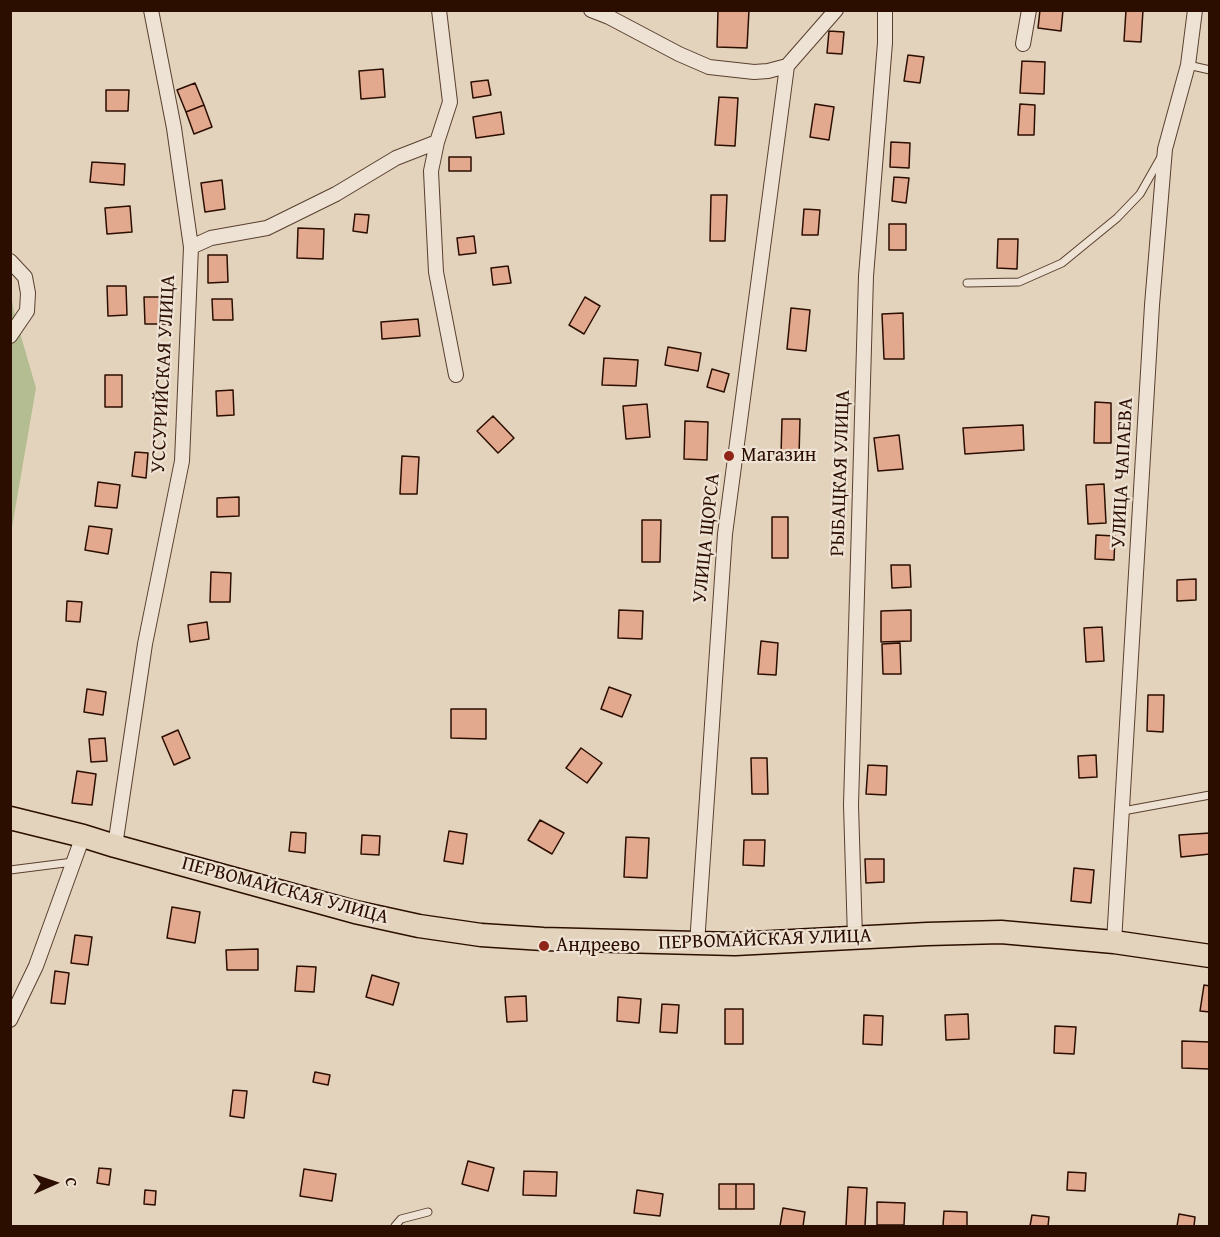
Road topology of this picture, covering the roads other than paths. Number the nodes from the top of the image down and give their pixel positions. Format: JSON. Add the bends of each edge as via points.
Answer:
{"nodes":[{"id":1,"x":151,"y":10,"type":"edge"},
{"id":2,"x":439,"y":10,"type":"edge"},
{"id":3,"x":591,"y":10,"type":"edge"},
{"id":4,"x":836,"y":10,"type":"edge"},
{"id":5,"x":885,"y":10,"type":"edge"},
{"id":6,"x":1029,"y":10,"type":"edge"},
{"id":7,"x":1195,"y":10,"type":"edge"},
{"id":8,"x":1023,"y":44,"type":"dead end"},
{"id":9,"x":1188,"y":65,"type":"junction"},
{"id":10,"x":787,"y":66,"type":"junction"},
{"id":11,"x":1209,"y":70,"type":"edge"},
{"id":12,"x":437,"y":142,"type":"junction"},
{"id":13,"x":1165,"y":149,"type":"junction"},
{"id":14,"x":190,"y":247,"type":"junction"},
{"id":15,"x":10,"y":261,"type":"edge"},
{"id":16,"x":968,"y":283,"type":"dead end"},
{"id":17,"x":10,"y":336,"type":"edge"},
{"id":18,"x":456,"y":375,"type":"dead end"},
{"id":19,"x":1209,"y":795,"type":"edge"},
{"id":20,"x":1123,"y":811,"type":"junction"},
{"id":21,"x":10,"y":818,"type":"edge"},
{"id":22,"x":83,"y":836,"type":"junction"},
{"id":23,"x":115,"y":846,"type":"junction"},
{"id":24,"x":75,"y":862,"type":"junction"},
{"id":25,"x":10,"y":870,"type":"edge"},
{"id":26,"x":855,"y":938,"type":"junction"},
{"id":27,"x":1114,"y":942,"type":"junction"},
{"id":28,"x":697,"y":944,"type":"junction"},
{"id":29,"x":1209,"y":956,"type":"edge"},
{"id":30,"x":10,"y":1020,"type":"edge"},
{"id":31,"x":428,"y":1212,"type":"dead end"},
{"id":32,"x":395,"y":1227,"type":"edge"}],
"edges":[{"from":1,"to":14,"type":"street","name":"УССУРИЙСКАЯ УЛИЦА","via":[[174,128]]},
{"from":2,"to":12,"type":"street","via":[[450,102]]},
{"from":3,"to":10,"type":"street","via":[[709,67],[768,72]]},
{"from":4,"to":10,"type":"street"},
{"from":5,"to":26,"type":"street","name":"РЫБАЦКАЯ УЛИЦА","via":[[866,276],[851,805]]},
{"from":6,"to":8,"type":"street"},
{"from":7,"to":9,"type":"street","name":"УЛИЦА ЧАПАЕВА"},
{"from":9,"to":11,"type":"lane"},
{"from":9,"to":13,"type":"street","name":"УЛИЦА ЧАПАЕВА"},
{"from":10,"to":28,"type":"street","name":"УЛИЦА ЩОРСА","via":[[725,534]]},
{"from":12,"to":14,"type":"street","via":[[396,158],[336,194],[267,228],[211,238]]},
{"from":12,"to":18,"type":"street","via":[[431,171],[436,272]]},
{"from":13,"to":16,"type":"lane","via":[[1140,194],[1118,218],[1062,263],[1019,282]]},
{"from":13,"to":20,"type":"street","name":"УЛИЦА ЧАПАЕВА","via":[[1152,304]]},
{"from":14,"to":23,"type":"street","name":"УССУРИЙСКАЯ УЛИЦА","via":[[182,461],[145,644]]},
{"from":15,"to":17,"type":"street","via":[[25,277],[28,293],[27,311]]},
{"from":19,"to":20,"type":"lane"},
{"from":20,"to":27,"type":"street","name":"УЛИЦА ЧАПАЕВА"},
{"from":21,"to":22,"type":"main road","name":"ПЕРВОМАЙСКАЯ УЛИЦА"},
{"from":22,"to":23,"type":"main road","name":"ПЕРВОМАЙСКАЯ УЛИЦА"},
{"from":22,"to":24,"type":"street"},
{"from":23,"to":28,"type":"main road","name":"ПЕРВОМАЙСКАЯ УЛИЦА","via":[[419,926],[512,938]]},
{"from":24,"to":25,"type":"lane"},
{"from":24,"to":30,"type":"street","via":[[36,966]]},
{"from":26,"to":27,"type":"main road","name":"ПЕРВОМАЙСКАЯ УЛИЦА","via":[[1001,932]]},
{"from":26,"to":28,"type":"main road","name":"ПЕРВОМАЙСКАЯ УЛИЦА"},
{"from":27,"to":29,"type":"main road","name":"ПЕРВОМАЙСКАЯ УЛИЦА"},
{"from":31,"to":32,"type":"lane","via":[[401,1219]]}]}
